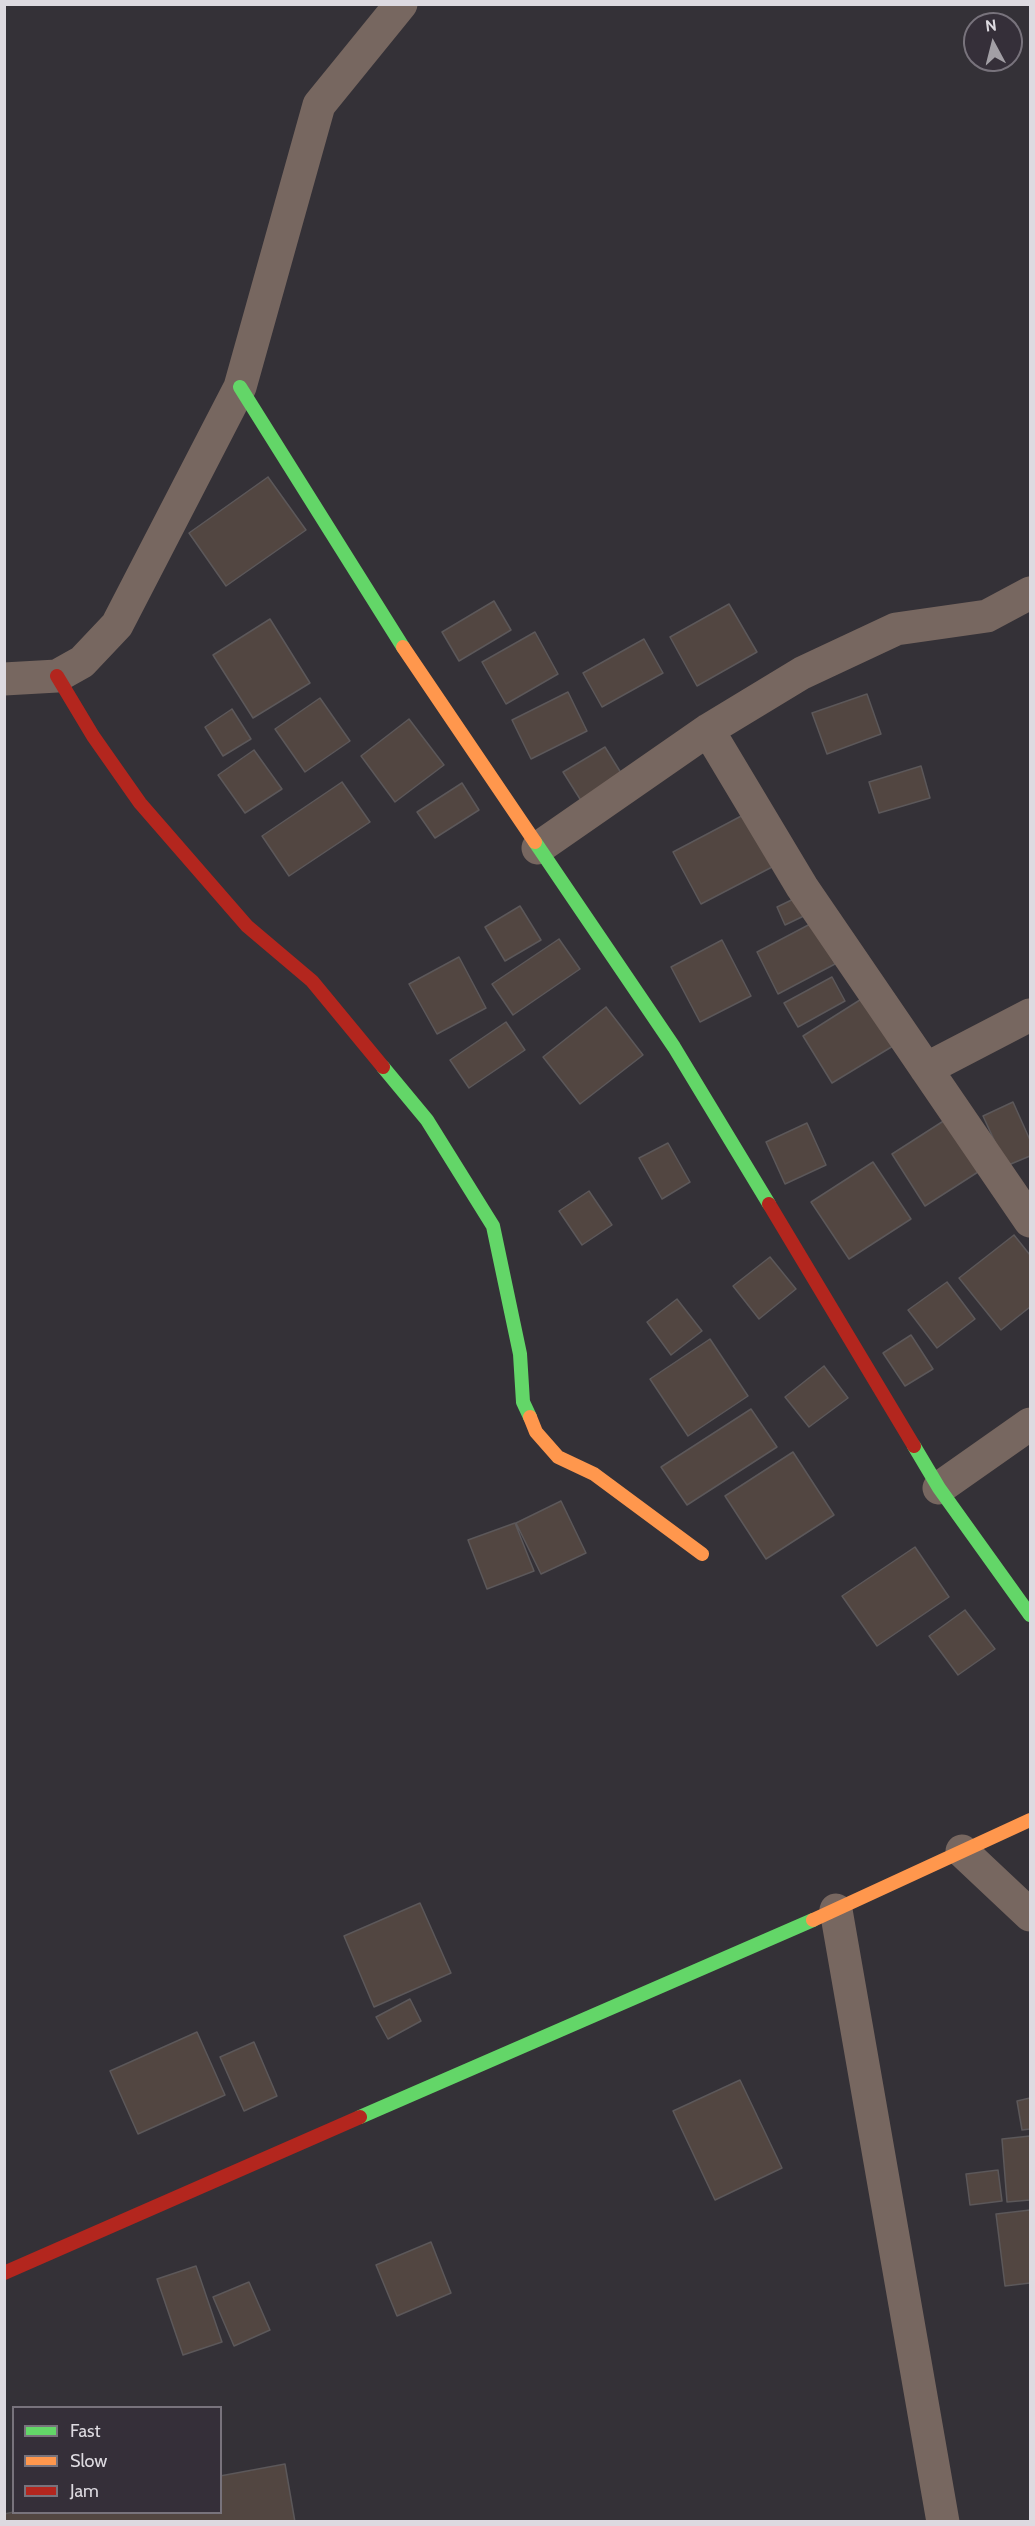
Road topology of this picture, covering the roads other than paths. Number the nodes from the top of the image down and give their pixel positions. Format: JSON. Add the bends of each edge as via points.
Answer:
{"nodes":[{"id":1,"x":401,"y":4,"type":"edge"},
{"id":2,"x":240,"y":387,"type":"junction"},
{"id":3,"x":1030,"y":593,"type":"edge"},
{"id":4,"x":57,"y":676,"type":"junction"},
{"id":5,"x":4,"y":679,"type":"edge"},
{"id":6,"x":708,"y":730,"type":"junction"},
{"id":7,"x":538,"y":848,"type":"junction"},
{"id":8,"x":1030,"y":1015,"type":"edge"},
{"id":9,"x":927,"y":1069,"type":"junction"},
{"id":10,"x":1030,"y":1221,"type":"edge"},
{"id":11,"x":1030,"y":1425,"type":"edge"},
{"id":12,"x":939,"y":1488,"type":"junction"},
{"id":13,"x":702,"y":1554,"type":"dead end"},
{"id":14,"x":1030,"y":1615,"type":"edge"},
{"id":15,"x":1030,"y":1820,"type":"edge"},
{"id":16,"x":962,"y":1851,"type":"junction"},
{"id":17,"x":836,"y":1910,"type":"junction"},
{"id":18,"x":1030,"y":1915,"type":"edge"},
{"id":19,"x":4,"y":2273,"type":"edge"},
{"id":20,"x":943,"y":2522,"type":"edge"}],
"edges":[{"from":1,"to":2,"type":"street","via":[[319,105]]},
{"from":2,"to":4,"type":"street","via":[[117,625],[82,662]]},
{"from":2,"to":7,"type":"street","via":[[411,660]]},
{"from":3,"to":6,"type":"street","via":[[987,616],[896,629],[802,673]]},
{"from":4,"to":5,"type":"street"},
{"from":4,"to":13,"type":"street","via":[[140,803],[247,926],[312,981],[427,1120],[493,1226],[520,1354],[523,1402],[536,1432],[558,1456],[594,1474]]},
{"from":6,"to":7,"type":"street"},
{"from":6,"to":9,"type":"street","via":[[802,887]]},
{"from":7,"to":12,"type":"street","via":[[674,1047]]},
{"from":8,"to":9,"type":"street"},
{"from":9,"to":10,"type":"street"},
{"from":11,"to":12,"type":"street"},
{"from":12,"to":14,"type":"street"},
{"from":15,"to":16,"type":"street"},
{"from":16,"to":17,"type":"street"},
{"from":16,"to":18,"type":"street"},
{"from":17,"to":19,"type":"street"},
{"from":17,"to":20,"type":"street"}]}
